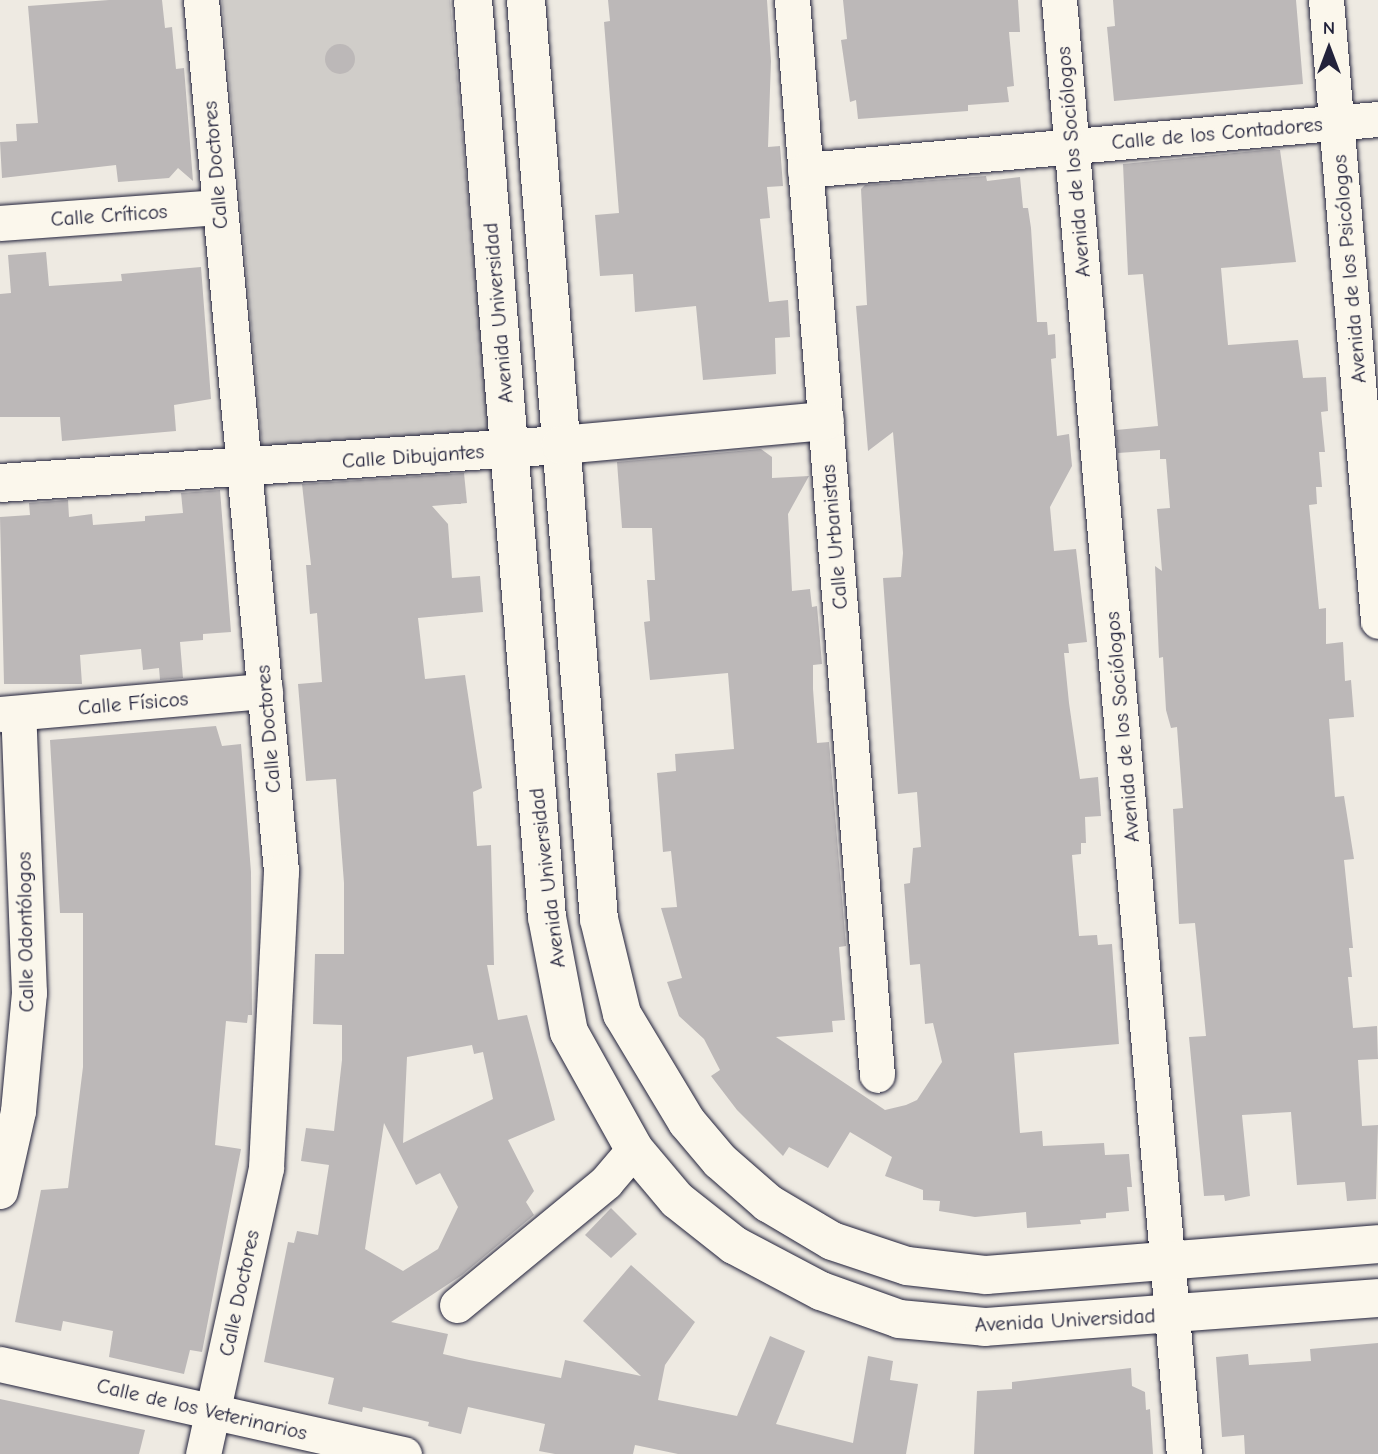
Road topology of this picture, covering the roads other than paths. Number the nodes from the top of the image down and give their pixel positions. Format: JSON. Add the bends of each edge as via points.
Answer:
{"nodes":[{"id":1,"x":201,"y":0,"type":"edge"},
{"id":2,"x":473,"y":0,"type":"edge"},
{"id":3,"x":526,"y":0,"type":"edge"},
{"id":4,"x":792,"y":0,"type":"edge"},
{"id":5,"x":1059,"y":0,"type":"edge"},
{"id":6,"x":1326,"y":0,"type":"edge"},
{"id":7,"x":1378,"y":119,"type":"edge"},
{"id":8,"x":1336,"y":122,"type":"junction"},
{"id":9,"x":1072,"y":147,"type":"junction"},
{"id":10,"x":805,"y":170,"type":"junction"},
{"id":11,"x":218,"y":207,"type":"junction"},
{"id":12,"x":0,"y":223,"type":"edge"},
{"id":13,"x":825,"y":421,"type":"junction"},
{"id":14,"x":561,"y":445,"type":"junction"},
{"id":15,"x":509,"y":449,"type":"junction"},
{"id":16,"x":242,"y":468,"type":"junction"},
{"id":17,"x":0,"y":483,"type":"edge"},
{"id":18,"x":1378,"y":621,"type":"edge"},
{"id":19,"x":265,"y":691,"type":"junction"},
{"id":20,"x":9,"y":714,"type":"edge"},
{"id":21,"x":877,"y":1075,"type":"dead end"},
{"id":22,"x":9,"y":1110,"type":"edge"},
{"id":23,"x":634,"y":1149,"type":"junction"},
{"id":24,"x":0,"y":1191,"type":"edge"},
{"id":25,"x":1378,"y":1244,"type":"edge"},
{"id":26,"x":1168,"y":1261,"type":"junction"},
{"id":27,"x":1378,"y":1298,"type":"edge"},
{"id":28,"x":457,"y":1305,"type":"dead end"},
{"id":29,"x":1174,"y":1314,"type":"junction"},
{"id":30,"x":0,"y":1364,"type":"edge"},
{"id":31,"x":214,"y":1411,"type":"junction"},
{"id":32,"x":203,"y":1454,"type":"edge"},
{"id":33,"x":404,"y":1454,"type":"edge"},
{"id":34,"x":1184,"y":1454,"type":"edge"}],
"edges":[{"from":1,"to":11,"type":"street","name":"Calle Doctores"},
{"from":2,"to":15,"type":"street","name":"Avenida Universidad"},
{"from":3,"to":14,"type":"street"},
{"from":4,"to":10,"type":"street","name":"Calle Urbanistas"},
{"from":5,"to":9,"type":"street","name":"Avenida de los Sociólogos"},
{"from":6,"to":8,"type":"street","name":"Avenida de los Psicólogos"},
{"from":7,"to":8,"type":"street","name":"Calle de los Contadores"},
{"from":8,"to":9,"type":"street","name":"Calle de los Contadores"},
{"from":8,"to":18,"type":"street","name":"Avenida de los Psicólogos"},
{"from":9,"to":10,"type":"street","name":"Calle de los Contadores"},
{"from":9,"to":26,"type":"street","name":"Avenida de los Sociólogos"},
{"from":10,"to":13,"type":"street","name":"Calle Urbanistas"},
{"from":11,"to":12,"type":"street","name":"Calle Críticos"},
{"from":11,"to":16,"type":"street","name":"Calle Doctores"},
{"from":13,"to":14,"type":"street","name":"Calle Dibujantes"},
{"from":13,"to":21,"type":"street","name":"Calle Urbanistas"},
{"from":14,"to":15,"type":"street","name":"Calle Dibujantes"},
{"from":14,"to":26,"type":"street","via":[[599,919],[622,1014],[687,1122],[720,1161],[768,1203],[832,1241],[907,1266],[986,1275]]},
{"from":15,"to":16,"type":"street","name":"Calle Dibujantes"},
{"from":15,"to":23,"type":"street","name":"Avenida Universidad","via":[[547,917],[569,1032]]},
{"from":16,"to":17,"type":"street","name":"Calle Dibujantes"},
{"from":16,"to":19,"type":"street","name":"Calle Doctores"},
{"from":19,"to":20,"type":"street","name":"Calle Físicos"},
{"from":19,"to":31,"type":"street","name":"Calle Doctores","via":[[281,871],[266,1168]]},
{"from":20,"to":22,"type":"street","name":"Calle Odontólogos","via":[[29,993]]},
{"from":22,"to":24,"type":"street","name":"Calle Odontólogos"},
{"from":23,"to":28,"type":"street","via":[[606,1182]]},
{"from":23,"to":29,"type":"street","name":"Avenida Universidad","via":[[677,1200],[734,1245],[821,1291],[899,1319],[985,1327]]},
{"from":25,"to":26,"type":"street"},
{"from":26,"to":29,"type":"street","name":"Avenida de los Sociólogos"},
{"from":27,"to":29,"type":"street","name":"Avenida Universidad"},
{"from":29,"to":34,"type":"street","name":"Avenida de los Sociólogos"},
{"from":30,"to":31,"type":"street","name":"Calle de los Veterinarios"},
{"from":31,"to":32,"type":"street","name":"Calle Doctores"},
{"from":31,"to":33,"type":"street","name":"Calle de los Veterinarios"}]}
